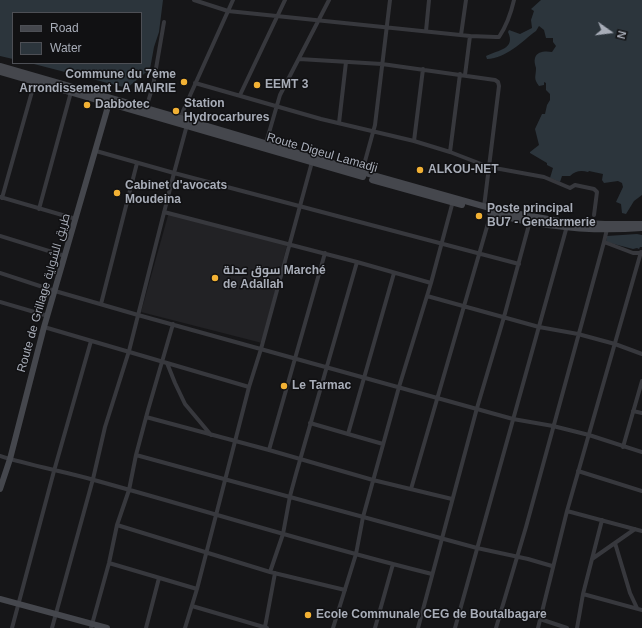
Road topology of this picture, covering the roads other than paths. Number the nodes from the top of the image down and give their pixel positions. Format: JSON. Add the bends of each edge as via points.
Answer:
{"nodes":[{"id":1,"x":194,"y":0,"type":"edge"},
{"id":2,"x":233,"y":0,"type":"edge"},
{"id":3,"x":285,"y":0,"type":"edge"},
{"id":4,"x":329,"y":0,"type":"edge"},
{"id":5,"x":390,"y":0,"type":"edge"},
{"id":6,"x":429,"y":0,"type":"edge"},
{"id":7,"x":466,"y":0,"type":"edge"},
{"id":8,"x":514,"y":0,"type":"edge"},
{"id":9,"x":228,"y":11,"type":"junction"},
{"id":10,"x":277,"y":16,"type":"junction"},
{"id":11,"x":318,"y":20,"type":"junction"},
{"id":12,"x":164,"y":22,"type":"dead end"},
{"id":13,"x":387,"y":26,"type":"junction"},
{"id":14,"x":426,"y":30,"type":"junction"},
{"id":15,"x":462,"y":35,"type":"junction"},
{"id":16,"x":470,"y":36,"type":"junction"},
{"id":17,"x":299,"y":59,"type":"junction"},
{"id":18,"x":346,"y":62,"type":"junction"},
{"id":19,"x":382,"y":64,"type":"junction"},
{"id":20,"x":0,"y":66,"type":"edge"},
{"id":21,"x":423,"y":69,"type":"junction"},
{"id":22,"x":0,"y":72,"type":"edge"},
{"id":23,"x":460,"y":74,"type":"junction"},
{"id":24,"x":465,"y":75,"type":"junction"},
{"id":25,"x":35,"y":81,"type":"junction"},
{"id":26,"x":195,"y":83,"type":"junction"},
{"id":27,"x":71,"y":92,"type":"junction"},
{"id":28,"x":240,"y":96,"type":"junction"},
{"id":29,"x":109,"y":103,"type":"junction"},
{"id":30,"x":276,"y":107,"type":"junction"},
{"id":31,"x":146,"y":108,"type":"junction"},
{"id":32,"x":179,"y":120,"type":"junction"},
{"id":33,"x":339,"y":123,"type":"junction"},
{"id":34,"x":187,"y":125,"type":"junction"},
{"id":35,"x":374,"y":132,"type":"junction"},
{"id":36,"x":414,"y":141,"type":"junction"},
{"id":37,"x":266,"y":143,"type":"junction"},
{"id":38,"x":96,"y":151,"type":"junction"},
{"id":39,"x":450,"y":152,"type":"junction"},
{"id":40,"x":312,"y":162,"type":"junction"},
{"id":41,"x":138,"y":163,"type":"junction"},
{"id":42,"x":489,"y":167,"type":"junction"},
{"id":43,"x":174,"y":172,"type":"junction"},
{"id":44,"x":362,"y":172,"type":"junction"},
{"id":45,"x":1,"y":197,"type":"edge"},
{"id":46,"x":453,"y":200,"type":"junction"},
{"id":47,"x":301,"y":206,"type":"junction"},
{"id":48,"x":484,"y":207,"type":"junction"},
{"id":49,"x":39,"y":209,"type":"junction"},
{"id":50,"x":164,"y":212,"type":"junction"},
{"id":51,"x":490,"y":213,"type":"junction"},
{"id":52,"x":594,"y":215,"type":"dead end"},
{"id":53,"x":76,"y":220,"type":"junction"},
{"id":54,"x":530,"y":221,"type":"junction"},
{"id":55,"x":642,"y":224,"type":"edge"},
{"id":56,"x":568,"y":226,"type":"junction"},
{"id":57,"x":642,"y":228,"type":"edge"},
{"id":58,"x":608,"y":229,"type":"junction"},
{"id":59,"x":0,"y":236,"type":"edge"},
{"id":60,"x":604,"y":242,"type":"junction"},
{"id":61,"x":442,"y":243,"type":"junction"},
{"id":62,"x":290,"y":245,"type":"junction"},
{"id":63,"x":325,"y":253,"type":"junction"},
{"id":64,"x":641,"y":253,"type":"edge"},
{"id":65,"x":479,"y":254,"type":"junction"},
{"id":66,"x":66,"y":256,"type":"junction"},
{"id":67,"x":358,"y":262,"type":"junction"},
{"id":68,"x":519,"y":264,"type":"junction"},
{"id":69,"x":394,"y":272,"type":"junction"},
{"id":70,"x":0,"y":273,"type":"edge"},
{"id":71,"x":431,"y":283,"type":"junction"},
{"id":72,"x":55,"y":291,"type":"junction"},
{"id":73,"x":426,"y":296,"type":"junction"},
{"id":74,"x":1,"y":303,"type":"edge"},
{"id":75,"x":101,"y":304,"type":"junction"},
{"id":76,"x":464,"y":306,"type":"junction"},
{"id":77,"x":138,"y":315,"type":"junction"},
{"id":78,"x":48,"y":316,"type":"junction"},
{"id":79,"x":504,"y":317,"type":"junction"},
{"id":80,"x":173,"y":324,"type":"junction"},
{"id":81,"x":44,"y":327,"type":"junction"},
{"id":82,"x":539,"y":327,"type":"junction"},
{"id":83,"x":578,"y":334,"type":"junction"},
{"id":84,"x":91,"y":341,"type":"junction"},
{"id":85,"x":615,"y":344,"type":"junction"},
{"id":86,"x":261,"y":349,"type":"junction"},
{"id":87,"x":129,"y":351,"type":"junction"},
{"id":88,"x":642,"y":354,"type":"edge"},
{"id":89,"x":295,"y":358,"type":"junction"},
{"id":90,"x":162,"y":361,"type":"junction"},
{"id":91,"x":167,"y":363,"type":"junction"},
{"id":92,"x":326,"y":366,"type":"junction"},
{"id":93,"x":364,"y":376,"type":"junction"},
{"id":94,"x":642,"y":381,"type":"edge"},
{"id":95,"x":249,"y":387,"type":"junction"},
{"id":96,"x":399,"y":387,"type":"junction"},
{"id":97,"x":437,"y":397,"type":"junction"},
{"id":98,"x":477,"y":408,"type":"junction"},
{"id":99,"x":633,"y":411,"type":"junction"},
{"id":100,"x":642,"y":414,"type":"edge"},
{"id":101,"x":146,"y":417,"type":"junction"},
{"id":102,"x":513,"y":419,"type":"junction"},
{"id":103,"x":310,"y":423,"type":"junction"},
{"id":104,"x":553,"y":426,"type":"junction"},
{"id":105,"x":348,"y":434,"type":"junction"},
{"id":106,"x":212,"y":435,"type":"junction"},
{"id":107,"x":589,"y":435,"type":"junction"},
{"id":108,"x":235,"y":441,"type":"junction"},
{"id":109,"x":383,"y":444,"type":"junction"},
{"id":110,"x":623,"y":447,"type":"junction"},
{"id":111,"x":268,"y":450,"type":"junction"},
{"id":112,"x":642,"y":452,"type":"edge"},
{"id":113,"x":136,"y":455,"type":"junction"},
{"id":114,"x":0,"y":456,"type":"edge"},
{"id":115,"x":10,"y":459,"type":"junction"},
{"id":116,"x":300,"y":460,"type":"junction"},
{"id":117,"x":54,"y":470,"type":"junction"},
{"id":118,"x":578,"y":471,"type":"junction"},
{"id":119,"x":93,"y":479,"type":"junction"},
{"id":120,"x":225,"y":479,"type":"junction"},
{"id":121,"x":373,"y":480,"type":"junction"},
{"id":122,"x":0,"y":489,"type":"edge"},
{"id":123,"x":411,"y":489,"type":"junction"},
{"id":124,"x":129,"y":490,"type":"junction"},
{"id":125,"x":642,"y":491,"type":"edge"},
{"id":126,"x":290,"y":496,"type":"junction"},
{"id":127,"x":452,"y":499,"type":"junction"},
{"id":128,"x":567,"y":511,"type":"junction"},
{"id":129,"x":216,"y":515,"type":"junction"},
{"id":130,"x":363,"y":517,"type":"junction"},
{"id":131,"x":602,"y":520,"type":"junction"},
{"id":132,"x":118,"y":525,"type":"junction"},
{"id":133,"x":635,"y":529,"type":"junction"},
{"id":134,"x":642,"y":531,"type":"edge"},
{"id":135,"x":283,"y":534,"type":"junction"},
{"id":136,"x":442,"y":538,"type":"junction"},
{"id":137,"x":615,"y":543,"type":"junction"},
{"id":138,"x":477,"y":548,"type":"junction"},
{"id":139,"x":207,"y":552,"type":"junction"},
{"id":140,"x":356,"y":554,"type":"junction"},
{"id":141,"x":516,"y":557,"type":"junction"},
{"id":142,"x":592,"y":559,"type":"junction"},
{"id":143,"x":109,"y":563,"type":"junction"},
{"id":144,"x":393,"y":564,"type":"junction"},
{"id":145,"x":552,"y":566,"type":"junction"},
{"id":146,"x":273,"y":572,"type":"junction"},
{"id":147,"x":432,"y":574,"type":"junction"},
{"id":148,"x":159,"y":578,"type":"junction"},
{"id":149,"x":198,"y":589,"type":"junction"},
{"id":150,"x":345,"y":590,"type":"junction"},
{"id":151,"x":583,"y":594,"type":"junction"},
{"id":152,"x":0,"y":599,"type":"edge"},
{"id":153,"x":18,"y":604,"type":"junction"},
{"id":154,"x":192,"y":606,"type":"junction"},
{"id":155,"x":640,"y":609,"type":"edge"},
{"id":156,"x":56,"y":613,"type":"junction"},
{"id":157,"x":540,"y":619,"type":"junction"},
{"id":158,"x":91,"y":626,"type":"edge"},
{"id":159,"x":257,"y":627,"type":"edge"},
{"id":160,"x":12,"y":628,"type":"edge"},
{"id":161,"x":52,"y":628,"type":"edge"},
{"id":162,"x":107,"y":628,"type":"edge"},
{"id":163,"x":146,"y":628,"type":"edge"},
{"id":164,"x":185,"y":628,"type":"edge"},
{"id":165,"x":266,"y":628,"type":"edge"},
{"id":166,"x":333,"y":628,"type":"edge"},
{"id":167,"x":375,"y":628,"type":"edge"},
{"id":168,"x":418,"y":628,"type":"edge"},
{"id":169,"x":455,"y":628,"type":"edge"},
{"id":170,"x":496,"y":628,"type":"edge"},
{"id":171,"x":538,"y":628,"type":"edge"},
{"id":172,"x":567,"y":628,"type":"edge"},
{"id":173,"x":576,"y":628,"type":"edge"}],
"edges":[{"from":1,"to":9,"type":"street"},
{"from":2,"to":9,"type":"street"},
{"from":3,"to":10,"type":"street"},
{"from":4,"to":11,"type":"street"},
{"from":5,"to":13,"type":"street"},
{"from":6,"to":14,"type":"street"},
{"from":7,"to":15,"type":"street"},
{"from":8,"to":16,"type":"street","via":[[508,21],[499,37]]},
{"from":9,"to":10,"type":"street"},
{"from":9,"to":26,"type":"street"},
{"from":10,"to":11,"type":"street"},
{"from":10,"to":28,"type":"street"},
{"from":11,"to":13,"type":"street"},
{"from":11,"to":17,"type":"street"},
{"from":12,"to":31,"type":"street","via":[[153,86]]},
{"from":13,"to":14,"type":"street"},
{"from":13,"to":19,"type":"street"},
{"from":14,"to":15,"type":"street"},
{"from":15,"to":16,"type":"street"},
{"from":16,"to":24,"type":"street"},
{"from":17,"to":18,"type":"street"},
{"from":17,"to":30,"type":"street"},
{"from":18,"to":19,"type":"street"},
{"from":18,"to":33,"type":"street"},
{"from":19,"to":21,"type":"street"},
{"from":19,"to":35,"type":"street"},
{"from":20,"to":31,"type":"main road"},
{"from":21,"to":23,"type":"street"},
{"from":21,"to":36,"type":"street"},
{"from":22,"to":25,"type":"main road","name":"Route Digeul Lamadji"},
{"from":23,"to":24,"type":"street"},
{"from":23,"to":39,"type":"street"},
{"from":24,"to":42,"type":"street","via":[[498,82]]},
{"from":25,"to":27,"type":"main road","name":"Route Digeul Lamadji"},
{"from":25,"to":45,"type":"street"},
{"from":26,"to":28,"type":"street"},
{"from":26,"to":32,"type":"street"},
{"from":27,"to":29,"type":"main road","name":"Route Digeul Lamadji"},
{"from":27,"to":49,"type":"street"},
{"from":28,"to":30,"type":"street"},
{"from":29,"to":32,"type":"main road","name":"Route Digeul Lamadji"},
{"from":29,"to":38,"type":"main road","name":"Route de Grillage طريق الشواية"},
{"from":30,"to":33,"type":"street"},
{"from":30,"to":37,"type":"street"},
{"from":31,"to":32,"type":"main road"},
{"from":32,"to":34,"type":"main road","name":"Route Digeul Lamadji"},
{"from":32,"to":37,"type":"main road"},
{"from":33,"to":35,"type":"street"},
{"from":34,"to":40,"type":"main road","name":"Route Digeul Lamadji"},
{"from":34,"to":43,"type":"street"},
{"from":35,"to":36,"type":"street"},
{"from":35,"to":44,"type":"street"},
{"from":36,"to":39,"type":"street"},
{"from":37,"to":44,"type":"main road"},
{"from":38,"to":41,"type":"street"},
{"from":38,"to":53,"type":"main road","name":"Route de Grillage طريق الشواية"},
{"from":39,"to":42,"type":"street"},
{"from":40,"to":46,"type":"main road","name":"Route Digeul Lamadji"},
{"from":40,"to":47,"type":"street"},
{"from":41,"to":43,"type":"street"},
{"from":41,"to":75,"type":"street"},
{"from":42,"to":48,"type":"street"},
{"from":42,"to":52,"type":"street","via":[[544,177],[570,188],[576,185],[594,189],[597,192]]},
{"from":43,"to":47,"type":"street"},
{"from":43,"to":50,"type":"street"},
{"from":44,"to":46,"type":"main road"},
{"from":45,"to":49,"type":"street"},
{"from":46,"to":48,"type":"main road"},
{"from":46,"to":51,"type":"main road","name":"Route Digeul Lamadji"},
{"from":46,"to":61,"type":"street"},
{"from":47,"to":61,"type":"street"},
{"from":47,"to":62,"type":"street"},
{"from":48,"to":55,"type":"main road","via":[[566,222]]},
{"from":49,"to":53,"type":"street"},
{"from":50,"to":62,"type":"street"},
{"from":50,"to":77,"type":"street"},
{"from":51,"to":54,"type":"main road","name":"Route Digeul Lamadji"},
{"from":51,"to":65,"type":"street"},
{"from":53,"to":66,"type":"main road","name":"Route de Grillage طريق الشواية"},
{"from":54,"to":56,"type":"main road","name":"Route Digeul Lamadji"},
{"from":54,"to":68,"type":"street"},
{"from":56,"to":58,"type":"main road","name":"Route Digeul Lamadji"},
{"from":56,"to":82,"type":"street"},
{"from":57,"to":58,"type":"main road","name":"Route Digeul Lamadji"},
{"from":58,"to":60,"type":"street"},
{"from":59,"to":66,"type":"street"},
{"from":60,"to":64,"type":"street","via":[[633,253]]},
{"from":60,"to":83,"type":"street"},
{"from":61,"to":65,"type":"street"},
{"from":61,"to":71,"type":"street"},
{"from":62,"to":63,"type":"street"},
{"from":62,"to":86,"type":"street"},
{"from":63,"to":67,"type":"street"},
{"from":63,"to":89,"type":"street"},
{"from":64,"to":85,"type":"street"},
{"from":65,"to":68,"type":"street"},
{"from":65,"to":76,"type":"street"},
{"from":66,"to":72,"type":"main road","name":"Route de Grillage طريق الشواية"},
{"from":67,"to":69,"type":"street"},
{"from":67,"to":92,"type":"street"},
{"from":68,"to":79,"type":"street"},
{"from":69,"to":71,"type":"street"},
{"from":69,"to":93,"type":"street"},
{"from":70,"to":72,"type":"street"},
{"from":71,"to":73,"type":"street"},
{"from":72,"to":75,"type":"street"},
{"from":72,"to":78,"type":"main road","name":"Route de Grillage طريق الشواية"},
{"from":73,"to":76,"type":"street"},
{"from":73,"to":96,"type":"street"},
{"from":74,"to":78,"type":"street"},
{"from":75,"to":77,"type":"street"},
{"from":76,"to":79,"type":"street"},
{"from":76,"to":97,"type":"street"},
{"from":77,"to":80,"type":"street"},
{"from":77,"to":87,"type":"street"},
{"from":78,"to":81,"type":"main road","name":"Route de Grillage طريق الشواية"},
{"from":79,"to":82,"type":"street"},
{"from":79,"to":98,"type":"street"},
{"from":80,"to":86,"type":"street"},
{"from":80,"to":90,"type":"street"},
{"from":81,"to":84,"type":"street"},
{"from":81,"to":115,"type":"main road","name":"Route de Grillage طريق الشواية"},
{"from":82,"to":83,"type":"street"},
{"from":82,"to":102,"type":"street"},
{"from":83,"to":85,"type":"street"},
{"from":83,"to":104,"type":"street"},
{"from":84,"to":87,"type":"street"},
{"from":84,"to":117,"type":"street"},
{"from":85,"to":88,"type":"street"},
{"from":85,"to":107,"type":"street"},
{"from":86,"to":89,"type":"street"},
{"from":86,"to":95,"type":"street"},
{"from":87,"to":90,"type":"street"},
{"from":87,"to":119,"type":"street"},
{"from":89,"to":92,"type":"street"},
{"from":89,"to":111,"type":"street"},
{"from":90,"to":91,"type":"street"},
{"from":90,"to":101,"type":"street"},
{"from":91,"to":95,"type":"street"},
{"from":91,"to":106,"type":"street","via":[[185,404]]},
{"from":92,"to":93,"type":"street"},
{"from":92,"to":103,"type":"street"},
{"from":93,"to":96,"type":"street"},
{"from":93,"to":105,"type":"street"},
{"from":94,"to":99,"type":"street"},
{"from":95,"to":108,"type":"street"},
{"from":96,"to":97,"type":"street"},
{"from":96,"to":109,"type":"street"},
{"from":97,"to":98,"type":"street"},
{"from":97,"to":123,"type":"street"},
{"from":98,"to":102,"type":"street"},
{"from":98,"to":127,"type":"street"},
{"from":99,"to":100,"type":"street"},
{"from":99,"to":110,"type":"street"},
{"from":101,"to":106,"type":"street"},
{"from":101,"to":113,"type":"street"},
{"from":102,"to":104,"type":"street"},
{"from":102,"to":138,"type":"street"},
{"from":103,"to":105,"type":"street"},
{"from":103,"to":116,"type":"street"},
{"from":104,"to":107,"type":"street"},
{"from":104,"to":141,"type":"street"},
{"from":105,"to":109,"type":"street"},
{"from":106,"to":108,"type":"street"},
{"from":107,"to":110,"type":"street"},
{"from":107,"to":118,"type":"street"},
{"from":108,"to":111,"type":"street"},
{"from":108,"to":120,"type":"street"},
{"from":109,"to":121,"type":"street"},
{"from":110,"to":112,"type":"street"},
{"from":111,"to":116,"type":"street"},
{"from":113,"to":120,"type":"street"},
{"from":113,"to":124,"type":"street"},
{"from":114,"to":115,"type":"street"},
{"from":115,"to":117,"type":"street"},
{"from":115,"to":122,"type":"main road","name":"Route de Grillage طريق الشواية"},
{"from":116,"to":121,"type":"street"},
{"from":116,"to":126,"type":"street"},
{"from":117,"to":119,"type":"street"},
{"from":117,"to":153,"type":"street"},
{"from":118,"to":125,"type":"street"},
{"from":118,"to":128,"type":"street"},
{"from":119,"to":124,"type":"street"},
{"from":119,"to":156,"type":"street"},
{"from":120,"to":126,"type":"street"},
{"from":120,"to":129,"type":"street"},
{"from":121,"to":123,"type":"street"},
{"from":121,"to":130,"type":"street"},
{"from":123,"to":127,"type":"street"},
{"from":124,"to":129,"type":"street"},
{"from":124,"to":132,"type":"street"},
{"from":126,"to":130,"type":"street"},
{"from":126,"to":135,"type":"street"},
{"from":127,"to":136,"type":"street"},
{"from":128,"to":131,"type":"street"},
{"from":128,"to":145,"type":"street"},
{"from":129,"to":135,"type":"street"},
{"from":129,"to":139,"type":"street"},
{"from":130,"to":136,"type":"street"},
{"from":130,"to":140,"type":"street"},
{"from":131,"to":133,"type":"street"},
{"from":131,"to":142,"type":"street"},
{"from":132,"to":139,"type":"street"},
{"from":132,"to":143,"type":"street"},
{"from":133,"to":134,"type":"street"},
{"from":133,"to":137,"type":"street"},
{"from":135,"to":140,"type":"street"},
{"from":135,"to":146,"type":"street"},
{"from":136,"to":138,"type":"street"},
{"from":136,"to":147,"type":"street"},
{"from":137,"to":142,"type":"street"},
{"from":137,"to":155,"type":"street","via":[[630,593]]},
{"from":138,"to":141,"type":"street"},
{"from":138,"to":169,"type":"street"},
{"from":139,"to":146,"type":"street"},
{"from":139,"to":149,"type":"street"},
{"from":140,"to":144,"type":"street"},
{"from":140,"to":150,"type":"street"},
{"from":141,"to":145,"type":"street"},
{"from":141,"to":170,"type":"street"},
{"from":142,"to":151,"type":"street"},
{"from":143,"to":148,"type":"street"},
{"from":143,"to":158,"type":"street"},
{"from":144,"to":147,"type":"street"},
{"from":144,"to":167,"type":"street"},
{"from":145,"to":157,"type":"street"},
{"from":146,"to":150,"type":"street"},
{"from":146,"to":165,"type":"street"},
{"from":147,"to":168,"type":"street"},
{"from":148,"to":149,"type":"street"},
{"from":148,"to":163,"type":"street"},
{"from":149,"to":154,"type":"street"},
{"from":150,"to":166,"type":"street"},
{"from":151,"to":155,"type":"street"},
{"from":151,"to":173,"type":"street"},
{"from":152,"to":153,"type":"main road"},
{"from":153,"to":156,"type":"main road"},
{"from":153,"to":160,"type":"street"},
{"from":154,"to":159,"type":"street"},
{"from":154,"to":164,"type":"street"},
{"from":156,"to":158,"type":"main road"},
{"from":156,"to":161,"type":"street"},
{"from":157,"to":171,"type":"street"},
{"from":157,"to":172,"type":"street"},
{"from":158,"to":162,"type":"main road"},
{"from":159,"to":165,"type":"street"}]}
